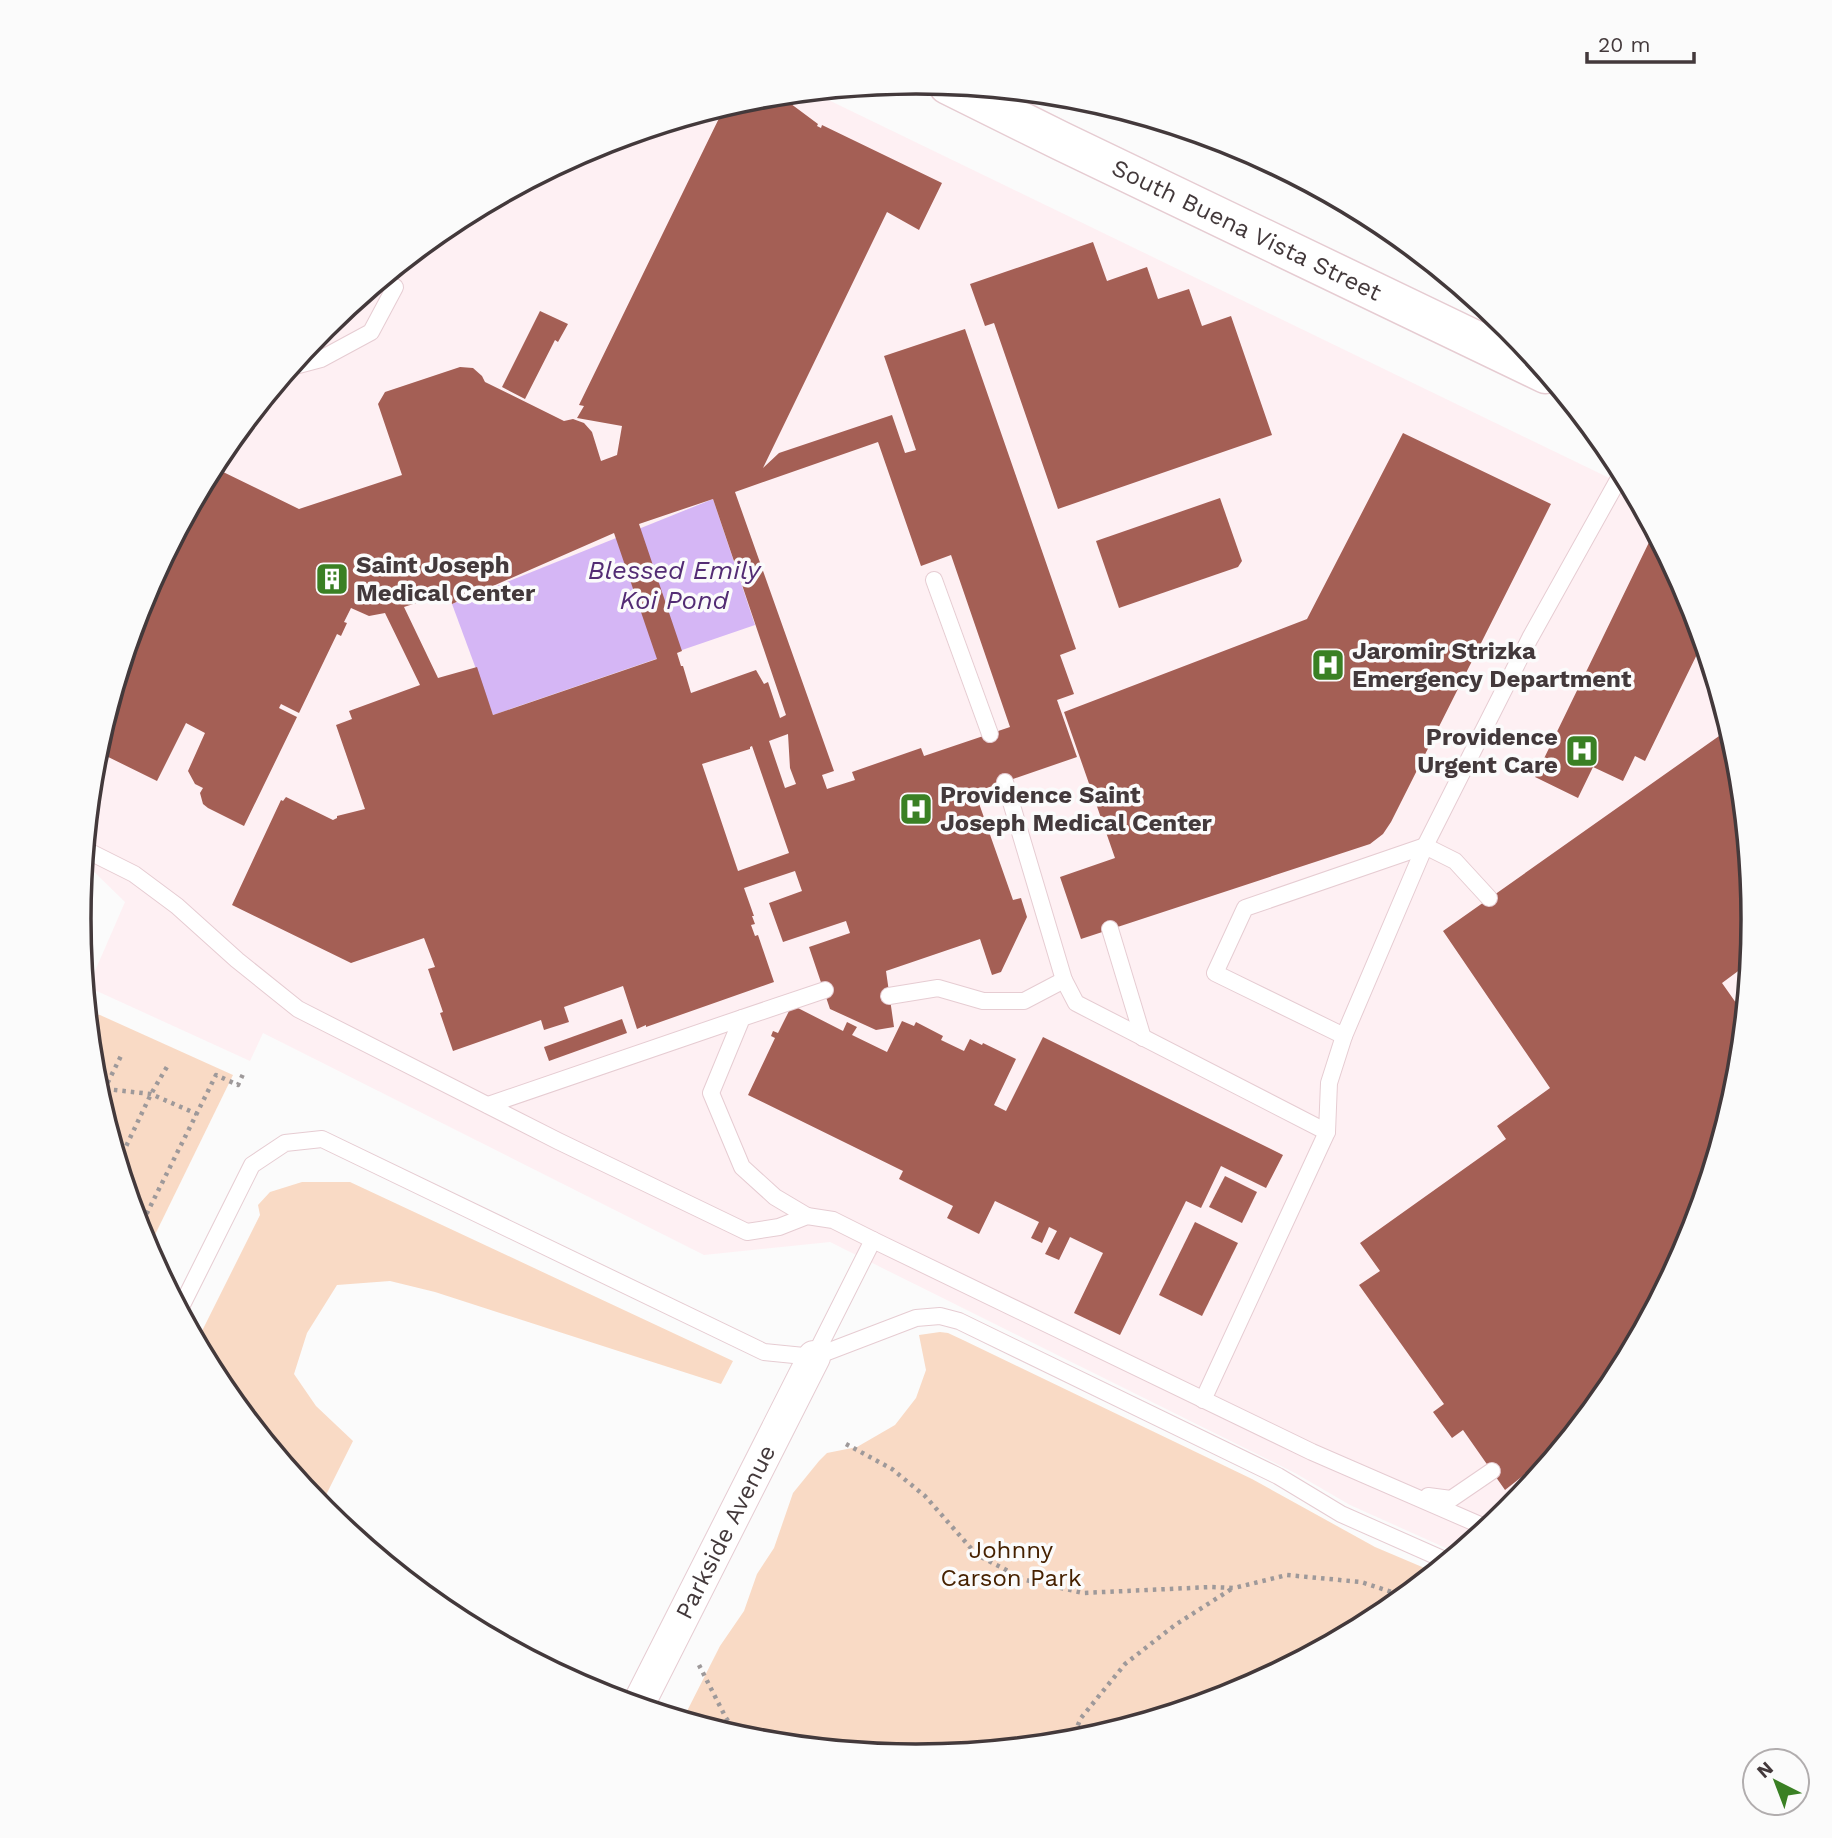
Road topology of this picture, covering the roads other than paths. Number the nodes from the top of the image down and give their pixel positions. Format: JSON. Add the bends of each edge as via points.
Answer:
{"nodes":[{"id":1,"x":970,"y":96,"type":"edge"},
{"id":2,"x":395,"y":287,"type":"dead end"},
{"id":3,"x":308,"y":363,"type":"edge"},
{"id":4,"x":1526,"y":364,"type":"edge"},
{"id":5,"x":1616,"y":484,"type":"edge"},
{"id":6,"x":934,"y":580,"type":"dead end"},
{"id":7,"x":990,"y":734,"type":"dead end"},
{"id":8,"x":1005,"y":782,"type":"dead end"},
{"id":9,"x":1425,"y":846,"type":"junction"},
{"id":10,"x":94,"y":854,"type":"edge"},
{"id":11,"x":1489,"y":898,"type":"dead end"},
{"id":12,"x":1110,"y":929,"type":"dead end"},
{"id":13,"x":1064,"y":980,"type":"junction"},
{"id":14,"x":825,"y":990,"type":"dead end"},
{"id":15,"x":890,"y":996,"type":"dead end"},
{"id":16,"x":741,"y":1018,"type":"junction"},
{"id":17,"x":1344,"y":1036,"type":"junction"},
{"id":18,"x":1143,"y":1038,"type":"junction"},
{"id":19,"x":488,"y":1105,"type":"junction"},
{"id":20,"x":1328,"y":1132,"type":"junction"},
{"id":21,"x":807,"y":1216,"type":"junction"},
{"id":22,"x":873,"y":1240,"type":"junction"},
{"id":23,"x":185,"y":1300,"type":"edge"},
{"id":24,"x":814,"y":1357,"type":"junction"},
{"id":25,"x":1203,"y":1400,"type":"junction"},
{"id":26,"x":1492,"y":1471,"type":"dead end"},
{"id":27,"x":1411,"y":1495,"type":"junction"},
{"id":28,"x":1476,"y":1523,"type":"edge"},
{"id":29,"x":1438,"y":1557,"type":"edge"},
{"id":30,"x":642,"y":1697,"type":"edge"}],
"edges":[{"from":1,"to":4,"type":"main road","name":"South Buena Vista Street"},
{"from":2,"to":3,"type":"lane","via":[[370,332]]},
{"from":5,"to":9,"type":"lane","via":[[1530,638]]},
{"from":6,"to":7,"type":"lane"},
{"from":8,"to":13,"type":"lane"},
{"from":9,"to":11,"type":"lane","via":[[1455,861]]},
{"from":9,"to":17,"type":"lane"},
{"from":9,"to":17,"type":"lane","via":[[1245,908],[1215,973]]},
{"from":10,"to":19,"type":"lane","via":[[134,874],[177,906],[298,1009]]},
{"from":12,"to":18,"type":"lane"},
{"from":13,"to":15,"type":"lane","via":[[1024,1002],[983,1001],[938,988]]},
{"from":13,"to":18,"type":"lane","via":[[1076,1003]]},
{"from":14,"to":16,"type":"lane"},
{"from":16,"to":19,"type":"lane"},
{"from":16,"to":21,"type":"lane","via":[[711,1093],[742,1167],[775,1197]]},
{"from":17,"to":20,"type":"lane","via":[[1329,1083]]},
{"from":18,"to":20,"type":"lane"},
{"from":19,"to":21,"type":"lane","via":[[747,1232]]},
{"from":20,"to":25,"type":"lane"},
{"from":21,"to":22,"type":"lane","via":[[833,1220]]},
{"from":22,"to":24,"type":"lane"},
{"from":22,"to":25,"type":"lane"},
{"from":23,"to":24,"type":"lane","via":[[252,1165],[285,1143],[322,1139],[764,1352]]},
{"from":24,"to":29,"type":"lane","via":[[916,1318],[940,1316],[959,1321],[1278,1476],[1341,1514]]},
{"from":24,"to":30,"type":"street","name":"Parkside Avenue"},
{"from":25,"to":27,"type":"lane"},
{"from":26,"to":27,"type":"lane","via":[[1451,1499]]},
{"from":27,"to":28,"type":"lane"}]}
